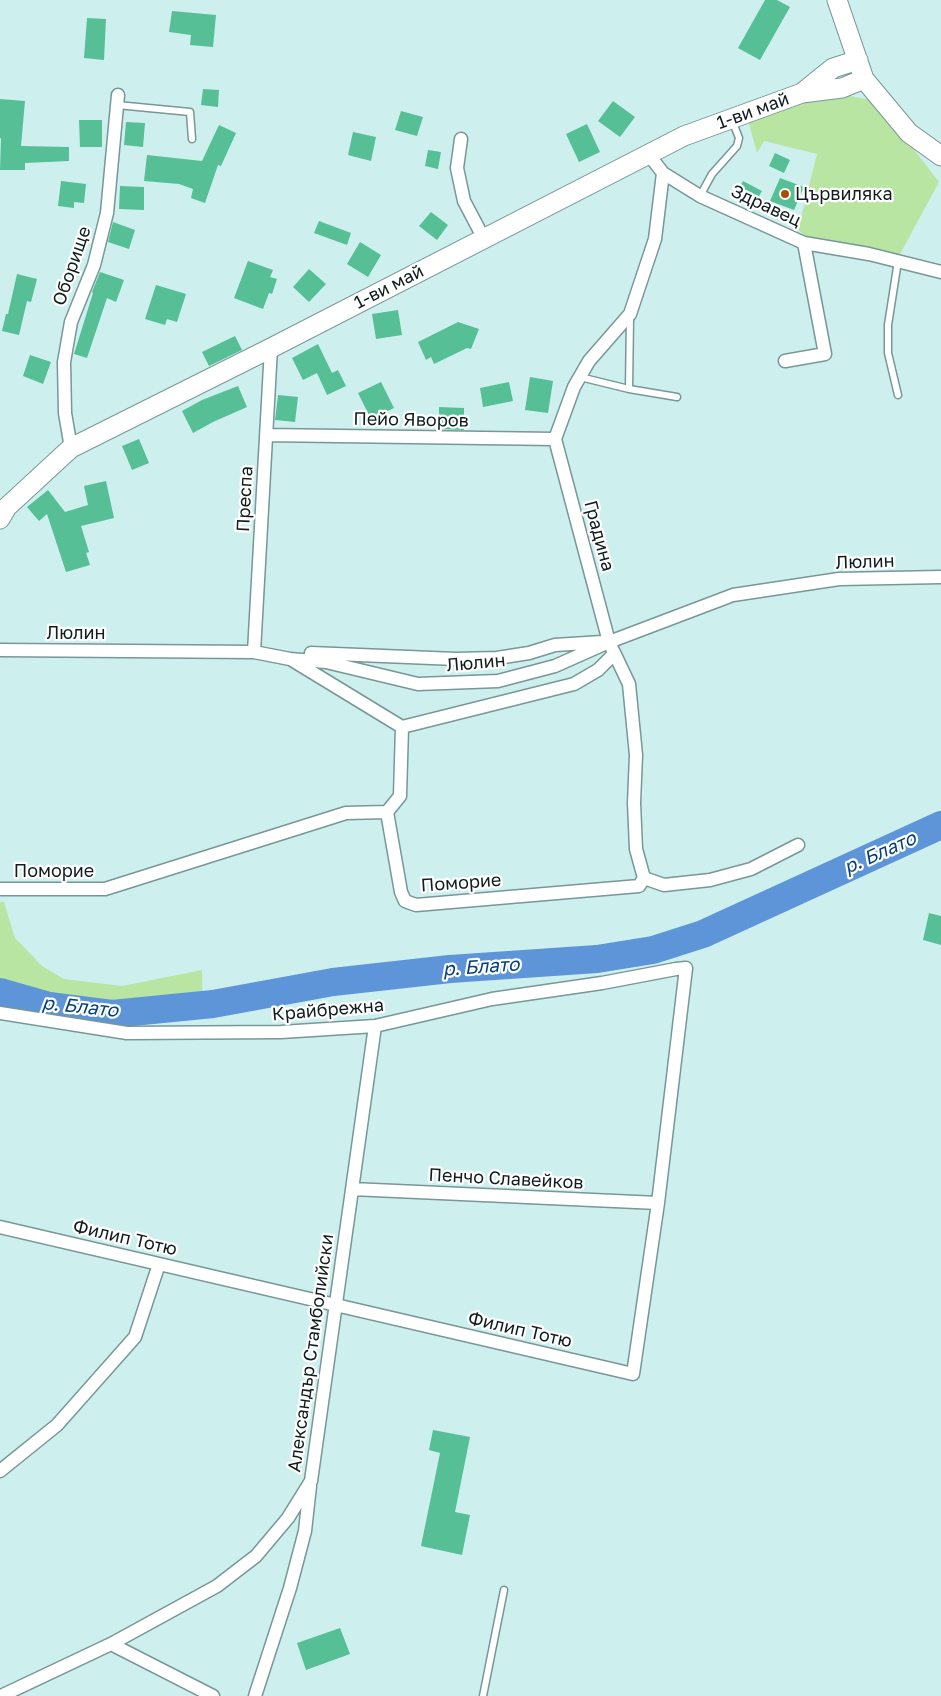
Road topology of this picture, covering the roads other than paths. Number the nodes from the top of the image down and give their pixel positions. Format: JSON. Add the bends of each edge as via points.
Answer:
{"nodes":[{"id":1,"x":837,"y":0,"type":"edge"},
{"id":2,"x":858,"y":60,"type":"junction"},
{"id":3,"x":864,"y":79,"type":"junction"},
{"id":4,"x":802,"y":93,"type":"junction"},
{"id":5,"x":117,"y":100,"type":"joint"},
{"id":6,"x":731,"y":118,"type":"junction"},
{"id":7,"x":192,"y":139,"type":"dead end"},
{"id":8,"x":461,"y":139,"type":"dead end"},
{"id":9,"x":649,"y":155,"type":"junction"},
{"id":10,"x":941,"y":156,"type":"edge"},
{"id":11,"x":663,"y":173,"type":"junction"},
{"id":12,"x":700,"y":196,"type":"junction"},
{"id":13,"x":484,"y":239,"type":"junction"},
{"id":14,"x":804,"y":243,"type":"junction"},
{"id":15,"x":898,"y":261,"type":"junction"},
{"id":16,"x":941,"y":272,"type":"edge"},
{"id":17,"x":630,"y":314,"type":"junction"},
{"id":18,"x":270,"y":348,"type":"junction"},
{"id":19,"x":785,"y":361,"type":"dead end"},
{"id":20,"x":580,"y":376,"type":"junction"},
{"id":21,"x":629,"y":389,"type":"junction"},
{"id":22,"x":898,"y":395,"type":"dead end"},
{"id":23,"x":677,"y":397,"type":"dead end"},
{"id":24,"x":266,"y":435,"type":"junction"},
{"id":25,"x":555,"y":439,"type":"junction"},
{"id":26,"x":71,"y":448,"type":"junction"},
{"id":27,"x":0,"y":519,"type":"edge"},
{"id":28,"x":941,"y":577,"type":"edge"},
{"id":29,"x":609,"y":642,"type":"junction"},
{"id":30,"x":0,"y":650,"type":"edge"},
{"id":31,"x":254,"y":652,"type":"junction"},
{"id":32,"x":614,"y":654,"type":"junction"},
{"id":33,"x":270,"y":655,"type":"junction"},
{"id":34,"x":290,"y":659,"type":"junction"},
{"id":35,"x":402,"y":727,"type":"junction"},
{"id":36,"x":387,"y":812,"type":"junction"},
{"id":37,"x":798,"y":845,"type":"dead end"},
{"id":38,"x":644,"y":878,"type":"junction"},
{"id":39,"x":0,"y":889,"type":"edge"},
{"id":40,"x":686,"y":968,"type":"joint"},
{"id":41,"x":0,"y":1013,"type":"edge"},
{"id":42,"x":375,"y":1026,"type":"junction"},
{"id":43,"x":352,"y":1189,"type":"junction"},
{"id":44,"x":658,"y":1203,"type":"junction"},
{"id":45,"x":0,"y":1227,"type":"edge"},
{"id":46,"x":159,"y":1264,"type":"junction"},
{"id":47,"x":336,"y":1306,"type":"junction"},
{"id":48,"x":0,"y":1471,"type":"edge"},
{"id":49,"x":311,"y":1481,"type":"junction"},
{"id":50,"x":504,"y":1590,"type":"dead end"},
{"id":51,"x":111,"y":1644,"type":"junction"},
{"id":52,"x":1,"y":1696,"type":"edge"},
{"id":53,"x":213,"y":1696,"type":"edge"},
{"id":54,"x":255,"y":1696,"type":"edge"},
{"id":55,"x":482,"y":1696,"type":"edge"}],
"edges":[{"from":1,"to":2,"type":"street"},
{"from":2,"to":3,"type":"street"},
{"from":2,"to":4,"type":"street","name":"1-ви май","via":[[833,68]]},
{"from":3,"to":4,"type":"street","name":"1-ви май","via":[[842,88]]},
{"from":3,"to":10,"type":"street","via":[[909,133]]},
{"from":4,"to":6,"type":"street","name":"1-ви май"},
{"from":5,"to":7,"type":"lane","via":[[190,112]]},
{"from":5,"to":26,"type":"street","name":"Оборище","via":[[107,213],[94,265],[71,322],[64,362],[65,413]]},
{"from":6,"to":9,"type":"street","name":"1-ви май","via":[[684,136]]},
{"from":6,"to":12,"type":"lane","via":[[739,138],[737,146],[712,174]]},
{"from":8,"to":13,"type":"street","via":[[457,168],[464,201]]},
{"from":9,"to":11,"type":"street","name":"Здравец"},
{"from":9,"to":13,"type":"street","name":"1-ви май"},
{"from":11,"to":12,"type":"street","name":"Здравец"},
{"from":11,"to":17,"type":"street","via":[[654,239]]},
{"from":12,"to":14,"type":"street","name":"Здравец"},
{"from":13,"to":18,"type":"street","name":"1-ви май"},
{"from":14,"to":15,"type":"street","name":"Здравец"},
{"from":14,"to":19,"type":"street","via":[[825,354]]},
{"from":15,"to":16,"type":"street","name":"Здравец"},
{"from":15,"to":22,"type":"lane","via":[[888,325],[888,353]]},
{"from":17,"to":20,"type":"street"},
{"from":17,"to":21,"type":"lane"},
{"from":18,"to":24,"type":"street","name":"Преспа"},
{"from":18,"to":26,"type":"street","name":"1-ви май"},
{"from":20,"to":21,"type":"lane"},
{"from":20,"to":25,"type":"street"},
{"from":21,"to":23,"type":"lane"},
{"from":24,"to":25,"type":"street","name":"Пейо Яворов"},
{"from":24,"to":31,"type":"street","name":"Преспа"},
{"from":25,"to":29,"type":"street","name":"Градина"},
{"from":26,"to":27,"type":"street","name":"1-ви май","via":[[7,507]]},
{"from":28,"to":29,"type":"street","name":"Люлин","via":[[839,579],[733,594]]},
{"from":29,"to":32,"type":"street"},
{"from":29,"to":33,"type":"street","via":[[555,645],[497,658],[294,652]]},
{"from":29,"to":34,"type":"street","name":"Люлин","via":[[555,666],[498,681],[418,684],[326,662]]},
{"from":30,"to":31,"type":"street","name":"Люлин"},
{"from":31,"to":33,"type":"street","name":"Люлин"},
{"from":32,"to":35,"type":"street","via":[[598,670],[574,684]]},
{"from":32,"to":38,"type":"street","via":[[628,684],[636,755],[636,849]]},
{"from":33,"to":34,"type":"street","name":"Люлин"},
{"from":34,"to":35,"type":"street"},
{"from":35,"to":36,"type":"street","via":[[400,796]]},
{"from":36,"to":38,"type":"street","name":"Поморие","via":[[401,892],[405,901],[416,905],[639,886]]},
{"from":36,"to":39,"type":"street","name":"Поморие","via":[[346,812],[105,889]]},
{"from":37,"to":38,"type":"street","via":[[751,869],[710,880],[664,885]]},
{"from":40,"to":42,"type":"street","name":"Крайбрежна","via":[[492,999]]},
{"from":40,"to":44,"type":"street","name":"Филип Тотю"},
{"from":41,"to":42,"type":"street","name":"Крайбрежна","via":[[127,1033],[281,1032]]},
{"from":42,"to":43,"type":"street","name":"Александър Стамболийски"},
{"from":43,"to":44,"type":"street","name":"Пенчо Славейков"},
{"from":43,"to":47,"type":"street","name":"Александър Стамболийски"},
{"from":44,"to":47,"type":"street","name":"Филип Тотю","via":[[633,1374]]},
{"from":45,"to":46,"type":"street","name":"Филип Тотю"},
{"from":46,"to":47,"type":"street","name":"Филип Тотю"},
{"from":46,"to":48,"type":"street","via":[[135,1337],[57,1425]]},
{"from":47,"to":49,"type":"street","name":"Александър Стамболийски"},
{"from":49,"to":51,"type":"street","name":"Александър Стамболийски","via":[[288,1518],[256,1556],[217,1586]]},
{"from":49,"to":54,"type":"street","via":[[305,1531]]},
{"from":50,"to":55,"type":"lane"},
{"from":51,"to":52,"type":"street","name":"Александър Стамболийски"},
{"from":51,"to":53,"type":"street"}]}
